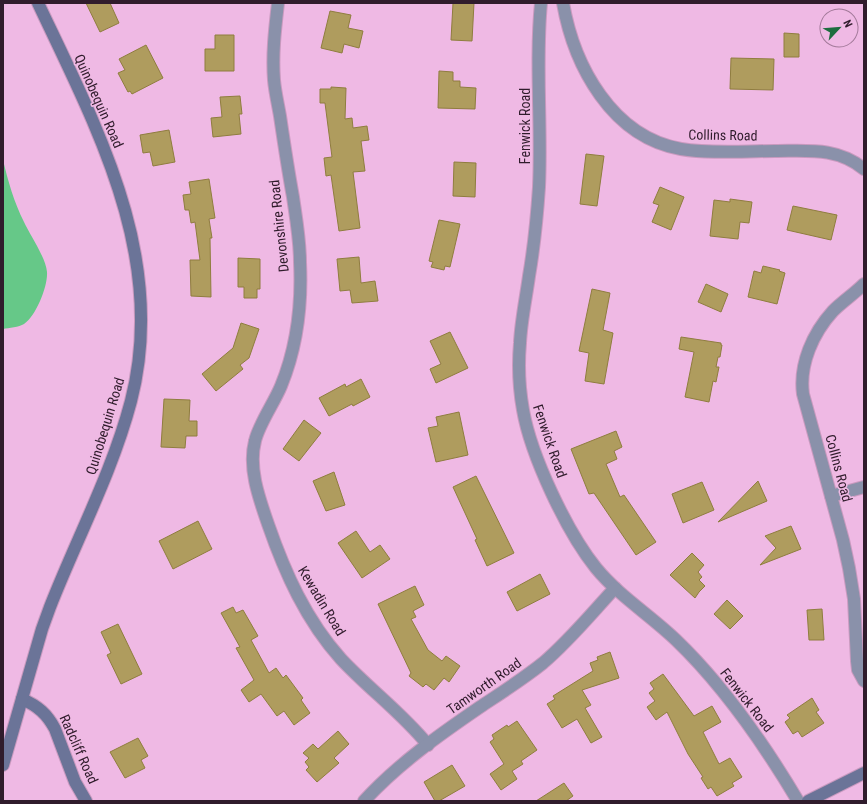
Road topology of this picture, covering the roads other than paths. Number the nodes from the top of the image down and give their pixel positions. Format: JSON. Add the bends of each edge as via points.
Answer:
{"nodes":[{"id":1,"x":38,"y":3,"type":"edge"},
{"id":2,"x":278,"y":3,"type":"edge"},
{"id":3,"x":541,"y":3,"type":"edge"},
{"id":4,"x":563,"y":3,"type":"edge"},
{"id":5,"x":864,"y":169,"type":"edge"},
{"id":6,"x":864,"y":284,"type":"edge"},
{"id":7,"x":255,"y":439,"type":"joint"},
{"id":8,"x":864,"y":487,"type":"edge"},
{"id":9,"x":831,"y":496,"type":"junction"},
{"id":10,"x":614,"y":588,"type":"junction"},
{"id":11,"x":864,"y":680,"type":"edge"},
{"id":12,"x":22,"y":699,"type":"junction"},
{"id":13,"x":428,"y":745,"type":"junction"},
{"id":14,"x":3,"y":765,"type":"edge"},
{"id":15,"x":864,"y":773,"type":"edge"},
{"id":16,"x":86,"y":801,"type":"edge"},
{"id":17,"x":364,"y":801,"type":"edge"},
{"id":18,"x":798,"y":801,"type":"edge"},
{"id":19,"x":808,"y":801,"type":"edge"}],
"edges":[{"from":1,"to":12,"type":"main road","name":"Quinobequin Road","via":[[92,117],[120,192],[137,262],[142,324],[135,380],[121,436],[50,607]]},
{"from":2,"to":7,"type":"street","name":"Devonshire Road","via":[[274,83],[297,222],[300,261],[298,319],[287,371]]},
{"from":3,"to":10,"type":"street","name":"Fenwick Road","via":[[539,192],[520,340],[520,393],[523,413],[535,450],[558,504],[585,553]]},
{"from":4,"to":5,"type":"street","name":"Collins Road","via":[[584,71],[610,108],[643,135],[666,145],[695,151],[823,151],[845,157]]},
{"from":6,"to":9,"type":"street","name":"Collins Road","via":[[826,320],[811,346],[802,372],[803,394]]},
{"from":7,"to":13,"type":"street","name":"Kewadin Road","via":[[255,482],[288,578],[298,597],[319,631],[341,658],[413,727]]},
{"from":8,"to":9,"type":"street"},
{"from":9,"to":11,"type":"street","name":"Collins Road","via":[[849,568],[854,600],[858,670]]},
{"from":10,"to":13,"type":"street","name":"Tamworth Road","via":[[566,642],[543,663]]},
{"from":10,"to":18,"type":"street","name":"Fenwick Road","via":[[664,629],[710,676],[767,752]]},
{"from":12,"to":14,"type":"main road","name":"Quinobequin Road"},
{"from":12,"to":16,"type":"main road","name":"Radcliff Road","via":[[41,709],[51,722],[75,782]]},
{"from":13,"to":17,"type":"street","name":"Tamworth Road"},
{"from":15,"to":19,"type":"main road"}]}
